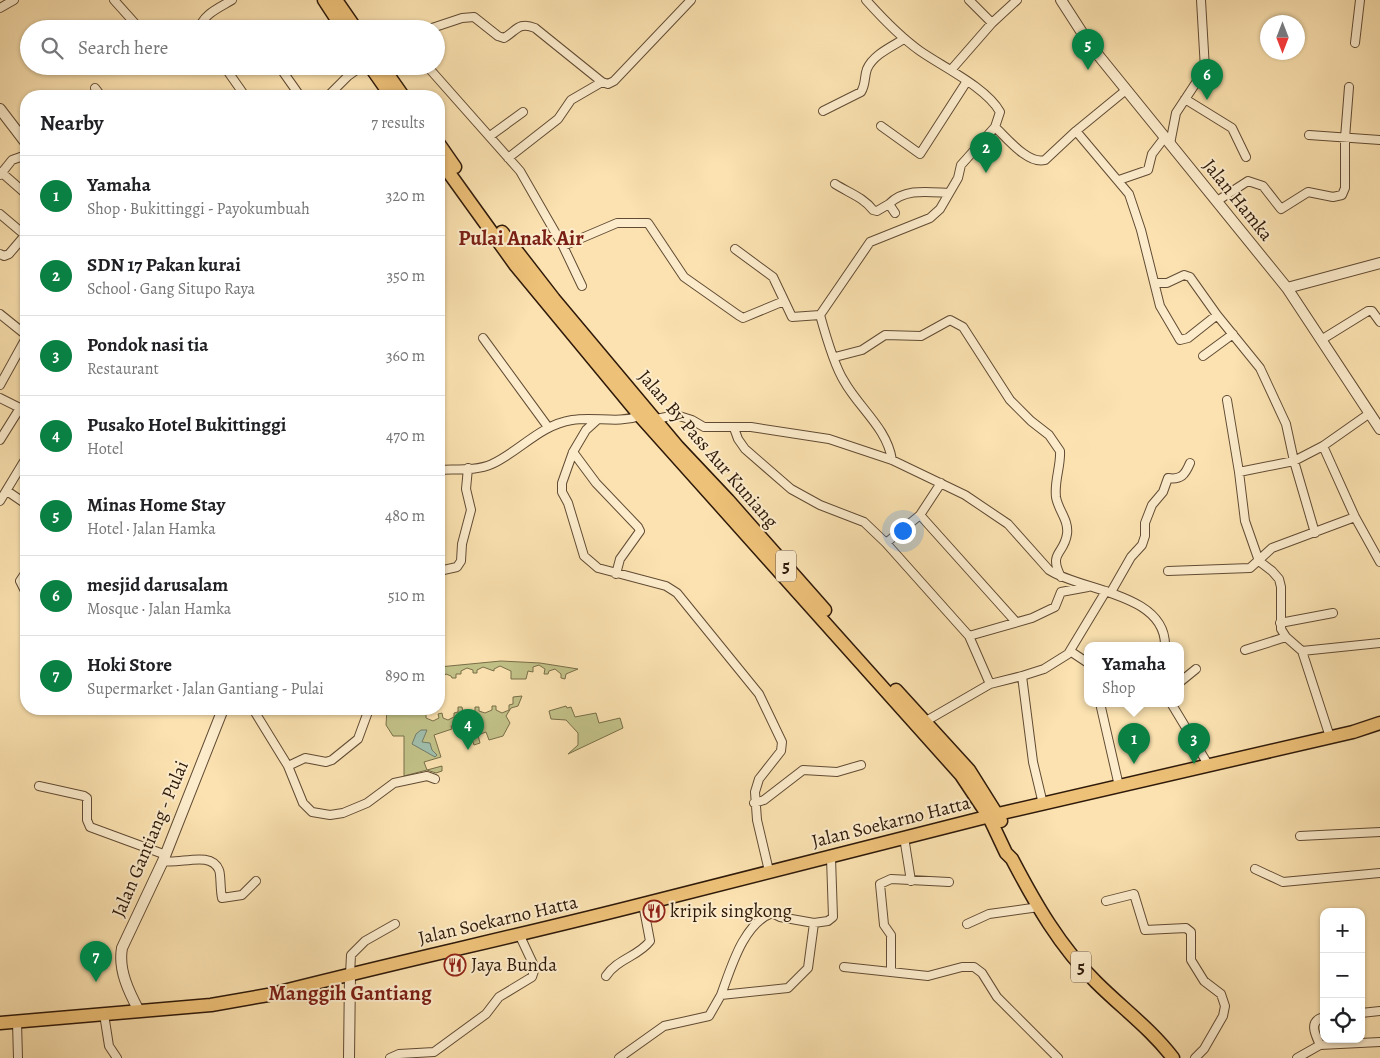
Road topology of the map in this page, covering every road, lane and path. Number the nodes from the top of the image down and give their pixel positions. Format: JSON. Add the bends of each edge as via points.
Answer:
{"nodes":[{"id":1,"x":14,"y":0,"type":"edge"},
{"id":2,"x":114,"y":0,"type":"edge"},
{"id":3,"x":232,"y":0,"type":"edge"},
{"id":4,"x":324,"y":0,"type":"edge"},
{"id":5,"x":336,"y":0,"type":"edge"},
{"id":6,"x":691,"y":0,"type":"edge"},
{"id":7,"x":866,"y":0,"type":"edge"},
{"id":8,"x":969,"y":0,"type":"edge"},
{"id":9,"x":1017,"y":0,"type":"edge"},
{"id":10,"x":1201,"y":0,"type":"edge"},
{"id":11,"x":1360,"y":0,"type":"edge"},
{"id":12,"x":1065,"y":1,"type":"edge"},
{"id":13,"x":0,"y":8,"type":"edge"},
{"id":14,"x":132,"y":20,"type":"edge"},
{"id":15,"x":203,"y":20,"type":"edge"},
{"id":16,"x":337,"y":20,"type":"edge"},
{"id":17,"x":350,"y":20,"type":"edge"},
{"id":18,"x":992,"y":23,"type":"junction"},
{"id":19,"x":445,"y":24,"type":"edge"},
{"id":20,"x":904,"y":39,"type":"junction"},
{"id":21,"x":1356,"y":43,"type":"dead end"},
{"id":22,"x":951,"y":70,"type":"junction"},
{"id":23,"x":230,"y":75,"type":"edge"},
{"id":24,"x":285,"y":75,"type":"edge"},
{"id":25,"x":349,"y":75,"type":"edge"},
{"id":26,"x":376,"y":75,"type":"edge"},
{"id":27,"x":388,"y":75,"type":"edge"},
{"id":28,"x":435,"y":75,"type":"edge"},
{"id":29,"x":967,"y":81,"type":"junction"},
{"id":30,"x":602,"y":82,"type":"junction"},
{"id":31,"x":1349,"y":87,"type":"dead end"},
{"id":32,"x":241,"y":90,"type":"edge"},
{"id":33,"x":296,"y":90,"type":"edge"},
{"id":34,"x":334,"y":90,"type":"edge"},
{"id":35,"x":387,"y":90,"type":"edge"},
{"id":36,"x":399,"y":90,"type":"edge"},
{"id":37,"x":1126,"y":90,"type":"junction"},
{"id":38,"x":1184,"y":99,"type":"junction"},
{"id":39,"x":0,"y":108,"type":"edge"},
{"id":40,"x":823,"y":111,"type":"dead end"},
{"id":41,"x":523,"y":112,"type":"dead end"},
{"id":42,"x":881,"y":126,"type":"dead end"},
{"id":43,"x":995,"y":127,"type":"junction"},
{"id":44,"x":1076,"y":131,"type":"junction"},
{"id":45,"x":20,"y":135,"type":"edge"},
{"id":46,"x":1308,"y":135,"type":"dead end"},
{"id":47,"x":490,"y":136,"type":"junction"},
{"id":48,"x":1345,"y":138,"type":"junction"},
{"id":49,"x":1380,"y":140,"type":"edge"},
{"id":50,"x":1167,"y":141,"type":"junction"},
{"id":51,"x":445,"y":152,"type":"edge"},
{"id":52,"x":20,"y":157,"type":"edge"},
{"id":53,"x":1246,"y":157,"type":"dead end"},
{"id":54,"x":508,"y":158,"type":"junction"},
{"id":55,"x":445,"y":167,"type":"edge"},
{"id":56,"x":1,"y":174,"type":"edge"},
{"id":57,"x":1118,"y":180,"type":"junction"},
{"id":58,"x":835,"y":184,"type":"dead end"},
{"id":59,"x":20,"y":189,"type":"edge"},
{"id":60,"x":949,"y":193,"type":"junction"},
{"id":61,"x":1217,"y":201,"type":"junction"},
{"id":62,"x":889,"y":204,"type":"junction"},
{"id":63,"x":894,"y":213,"type":"dead end"},
{"id":64,"x":0,"y":214,"type":"edge"},
{"id":65,"x":20,"y":230,"type":"edge"},
{"id":66,"x":20,"y":242,"type":"edge"},
{"id":67,"x":563,"y":246,"type":"junction"},
{"id":68,"x":735,"y":249,"type":"dead end"},
{"id":69,"x":1,"y":257,"type":"edge"},
{"id":70,"x":1380,"y":263,"type":"edge"},
{"id":71,"x":1155,"y":283,"type":"junction"},
{"id":72,"x":582,"y":286,"type":"dead end"},
{"id":73,"x":1287,"y":288,"type":"junction"},
{"id":74,"x":784,"y":301,"type":"junction"},
{"id":75,"x":0,"y":314,"type":"edge"},
{"id":76,"x":820,"y":315,"type":"junction"},
{"id":77,"x":1217,"y":315,"type":"junction"},
{"id":78,"x":1380,"y":322,"type":"edge"},
{"id":79,"x":569,"y":323,"type":"junction"},
{"id":80,"x":20,"y":332,"type":"edge"},
{"id":81,"x":1233,"y":334,"type":"junction"},
{"id":82,"x":483,"y":338,"type":"dead end"},
{"id":83,"x":582,"y":339,"type":"junction"},
{"id":84,"x":1321,"y":340,"type":"junction"},
{"id":85,"x":20,"y":348,"type":"edge"},
{"id":86,"x":1203,"y":356,"type":"dead end"},
{"id":87,"x":835,"y":357,"type":"junction"},
{"id":88,"x":0,"y":385,"type":"edge"},
{"id":89,"x":0,"y":398,"type":"edge"},
{"id":90,"x":1227,"y":400,"type":"dead end"},
{"id":91,"x":20,"y":408,"type":"edge"},
{"id":92,"x":20,"y":413,"type":"edge"},
{"id":93,"x":1370,"y":413,"type":"junction"},
{"id":94,"x":640,"y":416,"type":"junction"},
{"id":95,"x":656,"y":419,"type":"junction"},
{"id":96,"x":597,"y":420,"type":"junction"},
{"id":97,"x":548,"y":427,"type":"junction"},
{"id":98,"x":734,"y":428,"type":"junction"},
{"id":99,"x":1380,"y":429,"type":"edge"},
{"id":100,"x":0,"y":440,"type":"edge"},
{"id":101,"x":1323,"y":446,"type":"junction"},
{"id":102,"x":573,"y":452,"type":"junction"},
{"id":103,"x":892,"y":460,"type":"junction"},
{"id":104,"x":1294,"y":462,"type":"junction"},
{"id":105,"x":1190,"y":463,"type":"dead end"},
{"id":106,"x":20,"y":468,"type":"edge"},
{"id":107,"x":468,"y":468,"type":"junction"},
{"id":108,"x":445,"y":470,"type":"edge"},
{"id":109,"x":1239,"y":472,"type":"junction"},
{"id":110,"x":941,"y":483,"type":"junction"},
{"id":111,"x":6,"y":491,"type":"junction"},
{"id":112,"x":719,"y":497,"type":"junction"},
{"id":113,"x":20,"y":500,"type":"edge"},
{"id":114,"x":0,"y":501,"type":"edge"},
{"id":115,"x":920,"y":515,"type":"junction"},
{"id":116,"x":1355,"y":517,"type":"junction"},
{"id":117,"x":1315,"y":533,"type":"junction"},
{"id":118,"x":886,"y":543,"type":"junction"},
{"id":119,"x":1259,"y":561,"type":"junction"},
{"id":120,"x":1380,"y":562,"type":"edge"},
{"id":121,"x":445,"y":570,"type":"edge"},
{"id":122,"x":1168,"y":571,"type":"dead end"},
{"id":123,"x":616,"y":574,"type":"junction"},
{"id":124,"x":1061,"y":577,"type":"junction"},
{"id":125,"x":1093,"y":586,"type":"junction"},
{"id":126,"x":1108,"y":592,"type":"junction"},
{"id":127,"x":1333,"y":613,"type":"dead end"},
{"id":128,"x":1016,"y":622,"type":"junction"},
{"id":129,"x":1280,"y":623,"type":"junction"},
{"id":130,"x":970,"y":636,"type":"junction"},
{"id":131,"x":1286,"y":637,"type":"junction"},
{"id":132,"x":1165,"y":642,"type":"edge"},
{"id":133,"x":1380,"y":643,"type":"edge"},
{"id":134,"x":1245,"y":650,"type":"dead end"},
{"id":135,"x":1070,"y":651,"type":"junction"},
{"id":136,"x":1302,"y":651,"type":"junction"},
{"id":137,"x":1084,"y":661,"type":"edge"},
{"id":138,"x":1196,"y":669,"type":"dead end"},
{"id":139,"x":1022,"y":676,"type":"junction"},
{"id":140,"x":879,"y":678,"type":"junction"},
{"id":141,"x":1184,"y":679,"type":"edge"},
{"id":142,"x":990,"y":684,"type":"junction"},
{"id":143,"x":1101,"y":707,"type":"edge"},
{"id":144,"x":1173,"y":707,"type":"edge"},
{"id":145,"x":221,"y":715,"type":"edge"},
{"id":146,"x":257,"y":715,"type":"edge"},
{"id":147,"x":367,"y":715,"type":"edge"},
{"id":148,"x":926,"y":721,"type":"junction"},
{"id":149,"x":1380,"y":723,"type":"edge"},
{"id":150,"x":1330,"y":737,"type":"junction"},
{"id":151,"x":862,"y":765,"type":"dead end"},
{"id":152,"x":288,"y":766,"type":"junction"},
{"id":153,"x":1209,"y":766,"type":"junction"},
{"id":154,"x":435,"y":779,"type":"dead end"},
{"id":155,"x":39,"y":786,"type":"dead end"},
{"id":156,"x":1120,"y":786,"type":"junction"},
{"id":157,"x":754,"y":803,"type":"junction"},
{"id":158,"x":1043,"y":804,"type":"junction"},
{"id":159,"x":994,"y":816,"type":"junction"},
{"id":160,"x":1380,"y":832,"type":"edge"},
{"id":161,"x":1300,"y":836,"type":"dead end"},
{"id":162,"x":904,"y":837,"type":"junction"},
{"id":163,"x":164,"y":858,"type":"junction"},
{"id":164,"x":831,"y":858,"type":"junction"},
{"id":165,"x":1255,"y":868,"type":"dead end"},
{"id":166,"x":769,"y":871,"type":"junction"},
{"id":167,"x":1380,"y":872,"type":"edge"},
{"id":168,"x":256,"y":881,"type":"dead end"},
{"id":169,"x":911,"y":881,"type":"junction"},
{"id":170,"x":949,"y":882,"type":"dead end"},
{"id":171,"x":1106,"y":901,"type":"dead end"},
{"id":172,"x":643,"y":904,"type":"junction"},
{"id":173,"x":1039,"y":908,"type":"junction"},
{"id":174,"x":814,"y":923,"type":"junction"},
{"id":175,"x":395,"y":924,"type":"dead end"},
{"id":176,"x":967,"y":924,"type":"dead end"},
{"id":177,"x":518,"y":934,"type":"junction"},
{"id":178,"x":844,"y":966,"type":"dead end"},
{"id":179,"x":891,"y":972,"type":"junction"},
{"id":180,"x":350,"y":974,"type":"junction"},
{"id":181,"x":606,"y":976,"type":"dead end"},
{"id":182,"x":721,"y":994,"type":"junction"},
{"id":183,"x":139,"y":1011,"type":"junction"},
{"id":184,"x":1380,"y":1011,"type":"edge"},
{"id":185,"x":1365,"y":1013,"type":"edge"},
{"id":186,"x":104,"y":1014,"type":"junction"},
{"id":187,"x":1320,"y":1018,"type":"edge"},
{"id":188,"x":17,"y":1022,"type":"junction"},
{"id":189,"x":0,"y":1023,"type":"edge"},
{"id":190,"x":1380,"y":1042,"type":"edge"},
{"id":191,"x":1320,"y":1045,"type":"junction"},
{"id":192,"x":18,"y":1058,"type":"edge"},
{"id":193,"x":117,"y":1058,"type":"edge"},
{"id":194,"x":348,"y":1058,"type":"edge"},
{"id":195,"x":390,"y":1058,"type":"edge"},
{"id":196,"x":620,"y":1058,"type":"edge"},
{"id":197,"x":1058,"y":1058,"type":"edge"},
{"id":198,"x":1173,"y":1058,"type":"edge"},
{"id":199,"x":1195,"y":1058,"type":"edge"},
{"id":200,"x":1297,"y":1058,"type":"edge"}],
"edges":[{"from":1,"to":13,"type":"street"},
{"from":2,"to":14,"type":"street"},
{"from":3,"to":15,"type":"street"},
{"from":4,"to":16,"type":"main road"},
{"from":5,"to":17,"type":"main road"},
{"from":6,"to":30,"type":"street","via":[[614,81]]},
{"from":7,"to":20,"type":"street"},
{"from":8,"to":18,"type":"street"},
{"from":9,"to":18,"type":"street"},
{"from":10,"to":38,"type":"street","via":[[1206,64],[1203,74]]},
{"from":11,"to":21,"type":"street"},
{"from":12,"to":37,"type":"street","name":"Jalan Hamka","via":[[1090,45]]},
{"from":18,"to":22,"type":"street"},
{"from":19,"to":30,"type":"street","via":[[474,17],[504,38],[518,26],[529,25]]},
{"from":20,"to":22,"type":"street"},
{"from":20,"to":40,"type":"street","via":[[872,60],[861,92]]},
{"from":22,"to":29,"type":"street"},
{"from":23,"to":32,"type":"street"},
{"from":24,"to":33,"type":"street"},
{"from":25,"to":34,"type":"street"},
{"from":26,"to":35,"type":"main road"},
{"from":27,"to":36,"type":"main road"},
{"from":28,"to":47,"type":"street"},
{"from":29,"to":42,"type":"street","via":[[920,154]]},
{"from":29,"to":43,"type":"street","via":[[998,107],[1000,114]]},
{"from":30,"to":54,"type":"street","via":[[570,100],[558,119]]},
{"from":31,"to":48,"type":"street"},
{"from":37,"to":44,"type":"street"},
{"from":37,"to":50,"type":"street","name":"Jalan Hamka"},
{"from":38,"to":50,"type":"street"},
{"from":38,"to":53,"type":"street","via":[[1232,128]]},
{"from":39,"to":45,"type":"street"},
{"from":41,"to":47,"type":"street"},
{"from":43,"to":44,"type":"street","via":[[1024,153],[1040,161]]},
{"from":43,"to":60,"type":"street","via":[[961,164],[958,178]]},
{"from":44,"to":57,"type":"street"},
{"from":46,"to":48,"type":"street"},
{"from":47,"to":54,"type":"street"},
{"from":48,"to":49,"type":"street"},
{"from":48,"to":61,"type":"street","via":[[1345,188],[1338,197],[1308,192],[1281,209],[1263,186],[1248,181]]},
{"from":50,"to":57,"type":"street","via":[[1152,154],[1148,170]]},
{"from":50,"to":61,"type":"street","name":"Jalan Hamka"},
{"from":51,"to":79,"type":"main road","name":"Jalan By Pass Aur Kuniang"},
{"from":52,"to":56,"type":"street","via":[[12,160]]},
{"from":54,"to":67,"type":"street","via":[[522,174]]},
{"from":55,"to":79,"type":"main road","name":"Jalan By Pass Aur Kuniang","via":[[516,266]]},
{"from":56,"to":59,"type":"street"},
{"from":57,"to":71,"type":"street","via":[[1133,202]]},
{"from":58,"to":62,"type":"street","via":[[862,198],[873,210],[878,211]]},
{"from":60,"to":62,"type":"street","via":[[908,193],[894,198]]},
{"from":60,"to":76,"type":"street","via":[[940,209],[930,218],[870,242]]},
{"from":61,"to":73,"type":"street","name":"Jalan Hamka"},
{"from":62,"to":63,"type":"street"},
{"from":64,"to":65,"type":"street"},
{"from":66,"to":69,"type":"street","via":[[9,254]]},
{"from":67,"to":72,"type":"street"},
{"from":67,"to":74,"type":"street","via":[[617,223],[648,223],[684,277],[743,318]]},
{"from":68,"to":74,"type":"street","via":[[773,277]]},
{"from":70,"to":73,"type":"street"},
{"from":71,"to":77,"type":"street","via":[[1168,283],[1184,275],[1190,277]]},
{"from":71,"to":77,"type":"street","via":[[1160,306],[1180,340],[1188,338]]},
{"from":73,"to":84,"type":"street","name":"Jalan Hamka"},
{"from":74,"to":76,"type":"street","via":[[792,317]]},
{"from":75,"to":80,"type":"street"},
{"from":76,"to":87,"type":"street"},
{"from":77,"to":81,"type":"street"},
{"from":78,"to":84,"type":"street","via":[[1372,311],[1368,311]]},
{"from":79,"to":83,"type":"main road","name":"Jalan By Pass Aur Kuniang","number":"5"},
{"from":81,"to":86,"type":"street"},
{"from":81,"to":104,"type":"street","via":[[1260,368],[1286,424]]},
{"from":82,"to":97,"type":"street"},
{"from":83,"to":94,"type":"main road","name":"Jalan By Pass Aur Kuniang","number":"5"},
{"from":83,"to":95,"type":"main road","name":"Jalan By Pass Aur Kuniang","number":"5"},
{"from":84,"to":93,"type":"street","name":"Jalan Hamka"},
{"from":85,"to":88,"type":"street"},
{"from":87,"to":103,"type":"street","via":[[844,381],[874,420],[888,445]]},
{"from":87,"to":124,"type":"street","via":[[862,350],[885,335],[921,336],[950,320],[963,327],[1010,400],[1049,435],[1060,451],[1056,495],[1067,530],[1055,558]]},
{"from":89,"to":91,"type":"street"},
{"from":90,"to":109,"type":"street"},
{"from":92,"to":100,"type":"street"},
{"from":93,"to":99,"type":"street","name":"Jalan Hamka"},
{"from":93,"to":101,"type":"street"},
{"from":94,"to":96,"type":"street","via":[[626,421]]},
{"from":94,"to":112,"type":"main road","name":"Jalan By Pass Aur Kuniang","number":"5"},
{"from":95,"to":98,"type":"street","via":[[676,415],[704,427]]},
{"from":95,"to":112,"type":"main road","name":"Jalan By Pass Aur Kuniang","number":"5"},
{"from":96,"to":97,"type":"street","via":[[572,420]]},
{"from":96,"to":102,"type":"street","via":[[586,430]]},
{"from":97,"to":107,"type":"street","via":[[492,464]]},
{"from":98,"to":103,"type":"street","via":[[751,427],[829,439]]},
{"from":98,"to":118,"type":"street","via":[[745,450],[790,489],[864,522]]},
{"from":101,"to":104,"type":"street"},
{"from":101,"to":116,"type":"street"},
{"from":102,"to":123,"type":"street","via":[[564,472],[562,492],[584,556],[592,565]]},
{"from":102,"to":123,"type":"street","via":[[640,532],[620,559]]},
{"from":103,"to":110,"type":"street"},
{"from":104,"to":109,"type":"street"},
{"from":104,"to":117,"type":"street"},
{"from":105,"to":126,"type":"street","via":[[1182,477],[1166,480],[1163,492],[1152,505],[1145,523],[1142,545]]},
{"from":106,"to":111,"type":"street"},
{"from":107,"to":108,"type":"street"},
{"from":107,"to":121,"type":"street","via":[[466,488],[471,510],[461,561],[457,567]]},
{"from":109,"to":119,"type":"street","via":[[1245,521]]},
{"from":110,"to":115,"type":"street"},
{"from":110,"to":124,"type":"street","via":[[1008,524],[1049,570]]},
{"from":111,"to":113,"type":"street"},
{"from":111,"to":114,"type":"street"},
{"from":112,"to":140,"type":"main road","name":"Jalan By Pass Aur Kuniang","number":"5"},
{"from":115,"to":118,"type":"street"},
{"from":115,"to":128,"type":"street"},
{"from":116,"to":117,"type":"street"},
{"from":116,"to":120,"type":"street"},
{"from":117,"to":119,"type":"street","via":[[1272,548]]},
{"from":118,"to":130,"type":"street"},
{"from":119,"to":122,"type":"street","via":[[1250,568]]},
{"from":119,"to":129,"type":"street","via":[[1276,575],[1281,587]]},
{"from":123,"to":157,"type":"street","via":[[666,586],[677,593],[760,694],[782,747],[758,779]]},
{"from":124,"to":125,"type":"street"},
{"from":125,"to":126,"type":"street"},
{"from":125,"to":128,"type":"street","via":[[1065,590],[1055,607]]},
{"from":126,"to":132,"type":"street","via":[[1156,619]]},
{"from":126,"to":135,"type":"street"},
{"from":127,"to":129,"type":"street"},
{"from":128,"to":130,"type":"street"},
{"from":129,"to":131,"type":"street"},
{"from":130,"to":142,"type":"street"},
{"from":131,"to":134,"type":"street"},
{"from":131,"to":136,"type":"street"},
{"from":133,"to":136,"type":"street"},
{"from":135,"to":137,"type":"street"},
{"from":135,"to":139,"type":"street","via":[[1053,665]]},
{"from":136,"to":150,"type":"street"},
{"from":138,"to":141,"type":"street"},
{"from":139,"to":142,"type":"street"},
{"from":139,"to":158,"type":"street","via":[[1033,762]]},
{"from":140,"to":148,"type":"main road","name":"Jalan By Pass Aur Kuniang","number":"5"},
{"from":140,"to":159,"type":"main road","name":"Jalan By Pass Aur Kuniang","number":"5"},
{"from":142,"to":148,"type":"street"},
{"from":143,"to":156,"type":"street"},
{"from":144,"to":153,"type":"street"},
{"from":145,"to":163,"type":"street","name":"Jalan Gantiang - Pulai"},
{"from":146,"to":152,"type":"street"},
{"from":147,"to":152,"type":"street","via":[[358,739],[332,760],[305,758]]},
{"from":148,"to":159,"type":"main road","name":"Jalan By Pass Aur Kuniang","number":"5","via":[[969,770]]},
{"from":149,"to":150,"type":"main road","name":"Jalan Soekarno Hatta"},
{"from":150,"to":153,"type":"main road","name":"Jalan Soekarno Hatta"},
{"from":151,"to":157,"type":"street","via":[[836,772],[803,770],[764,800]]},
{"from":152,"to":154,"type":"street","via":[[303,803],[318,814],[357,809],[394,783],[427,776]]},
{"from":153,"to":156,"type":"main road","name":"Jalan Soekarno Hatta"},
{"from":155,"to":163,"type":"street","via":[[84,796],[90,828]]},
{"from":156,"to":158,"type":"main road","name":"Jalan Soekarno Hatta"},
{"from":157,"to":166,"type":"street"},
{"from":158,"to":159,"type":"main road","name":"Jalan Soekarno Hatta"},
{"from":159,"to":162,"type":"main road","name":"Jalan Soekarno Hatta"},
{"from":159,"to":173,"type":"main road","number":"5","via":[[1006,853],[1012,858]]},
{"from":160,"to":161,"type":"street"},
{"from":162,"to":164,"type":"main road","name":"Jalan Soekarno Hatta"},
{"from":162,"to":169,"type":"street"},
{"from":163,"to":168,"type":"street","via":[[178,863],[204,859],[214,864],[220,871],[222,898],[242,895]]},
{"from":163,"to":183,"type":"street","name":"Jalan Gantiang - Pulai","via":[[120,956],[126,984]]},
{"from":164,"to":166,"type":"main road","name":"Jalan Soekarno Hatta"},
{"from":164,"to":174,"type":"street","via":[[833,917]]},
{"from":165,"to":167,"type":"street","via":[[1283,882]]},
{"from":166,"to":172,"type":"main road","name":"Jalan Soekarno Hatta"},
{"from":169,"to":170,"type":"street"},
{"from":169,"to":179,"type":"street","via":[[886,880],[880,887],[884,924],[891,935]]},
{"from":171,"to":199,"type":"street","via":[[1134,894],[1144,930],[1186,928],[1191,932],[1190,960],[1204,981],[1221,994],[1225,1006],[1223,1016],[1204,1049]]},
{"from":172,"to":177,"type":"main road","name":"Jalan Soekarno Hatta"},
{"from":172,"to":181,"type":"street","via":[[650,940],[627,960],[613,967]]},
{"from":173,"to":176,"type":"street","via":[[989,914]]},
{"from":173,"to":198,"type":"main road","number":"5","via":[[1074,959]]},
{"from":174,"to":182,"type":"street","via":[[808,968],[788,988]]},
{"from":174,"to":182,"type":"street","via":[[772,914],[761,920],[741,943]]},
{"from":175,"to":180,"type":"street","via":[[365,940],[351,955]]},
{"from":177,"to":180,"type":"main road","name":"Jalan Soekarno Hatta"},
{"from":177,"to":195,"type":"street","via":[[534,963],[532,977],[499,997],[486,1014],[434,1052],[399,1054]]},
{"from":178,"to":179,"type":"street"},
{"from":179,"to":197,"type":"street","via":[[928,976],[962,967],[978,970],[997,997]]},
{"from":180,"to":183,"type":"main road","name":"Jalan Soekarno Hatta","via":[[230,1002]]},
{"from":180,"to":194,"type":"street"},
{"from":182,"to":196,"type":"street","via":[[709,1016],[664,1026]]},
{"from":183,"to":186,"type":"main road","name":"Jalan Soekarno Hatta"},
{"from":184,"to":185,"type":"street"},
{"from":186,"to":188,"type":"main road","name":"Jalan Soekarno Hatta"},
{"from":186,"to":193,"type":"street","via":[[109,1046]]},
{"from":187,"to":191,"type":"street","via":[[1314,1023]]},
{"from":188,"to":189,"type":"main road","name":"Jalan Soekarno Hatta"},
{"from":188,"to":192,"type":"street"},
{"from":190,"to":191,"type":"street"},
{"from":191,"to":200,"type":"street"}]}
